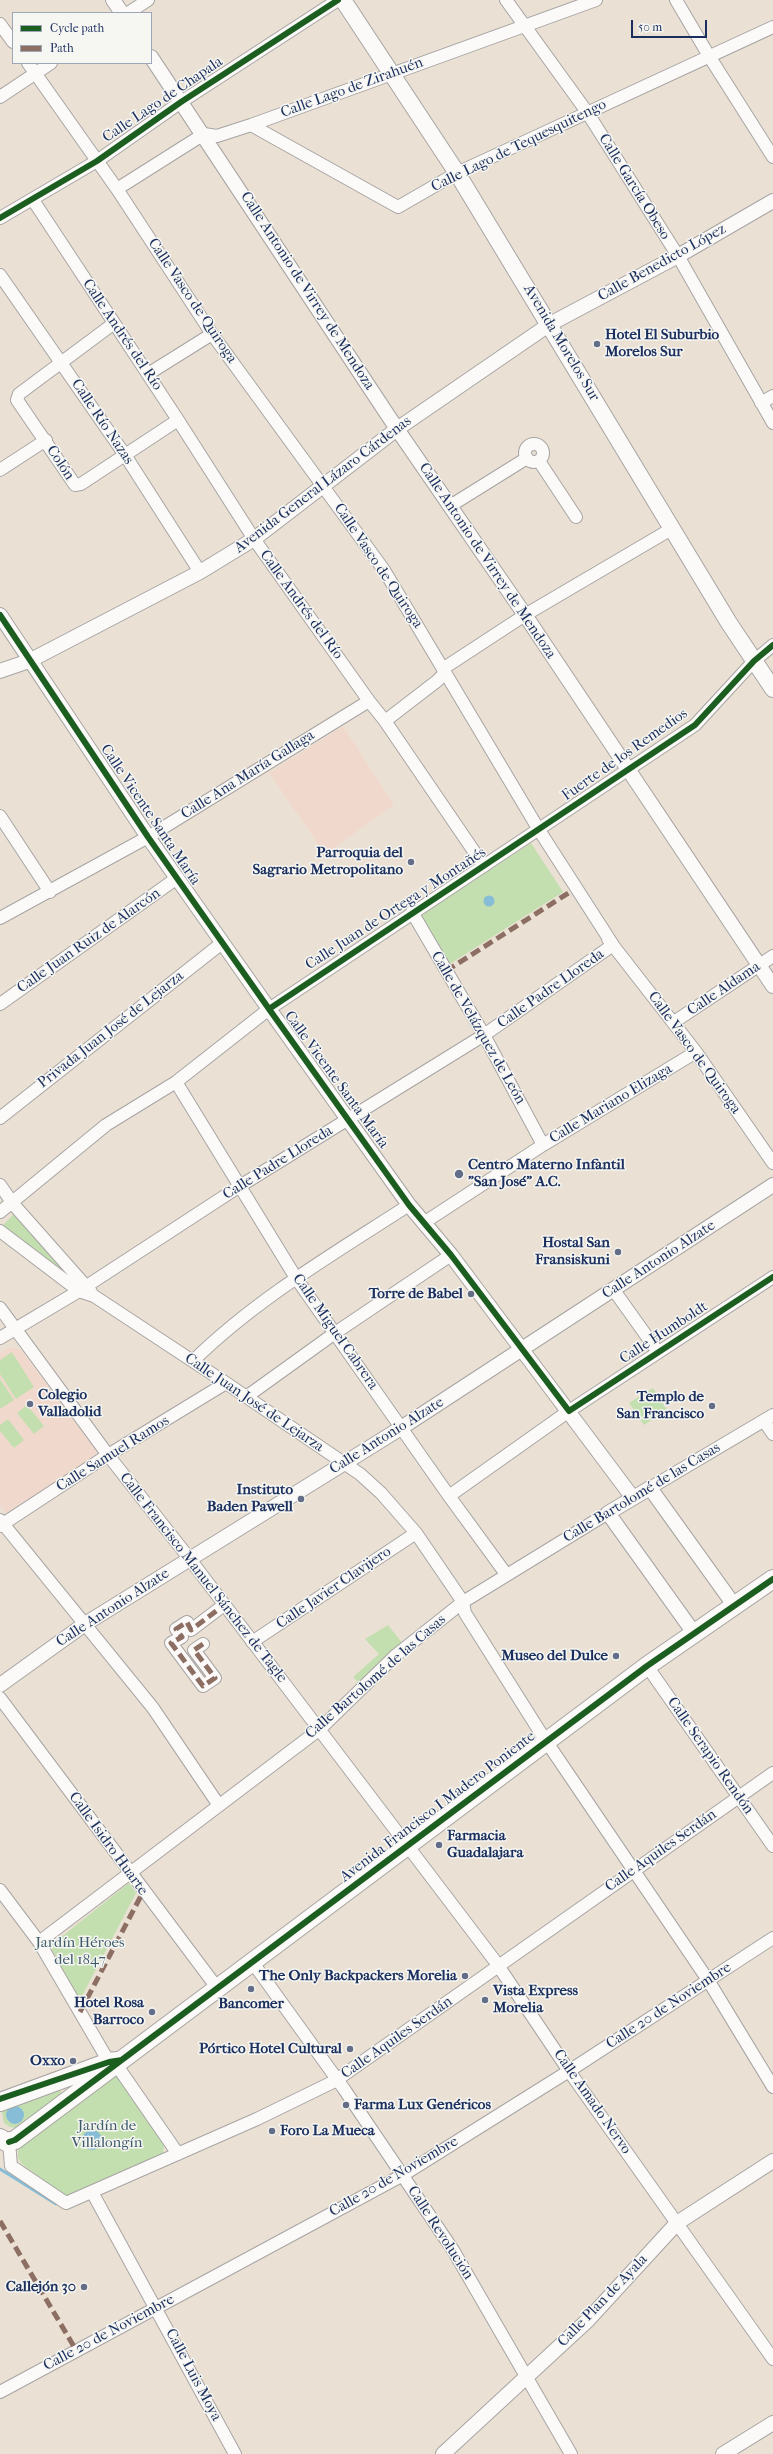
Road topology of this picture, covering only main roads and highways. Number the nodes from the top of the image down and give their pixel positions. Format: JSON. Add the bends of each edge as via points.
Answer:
{"nodes":[{"id":1,"x":343,"y":0,"type":"edge"},
{"id":2,"x":773,"y":689,"type":"edge"},
{"id":3,"x":773,"y":1579,"type":"edge"},
{"id":4,"x":116,"y":2063,"type":"junction"},
{"id":5,"x":1,"y":2100,"type":"edge"},
{"id":6,"x":4,"y":2143,"type":"edge"}],
"edges":[{"from":1,"to":2,"type":"main road","name":"Avenida Morelos Sur","via":[[457,173]]},
{"from":3,"to":4,"type":"main road","name":"Avenida Francisco I Madero Poniente","via":[[647,1666],[409,1847]]},
{"from":4,"to":5,"type":"main road"},
{"from":4,"to":6,"type":"main road","name":"Avenida Francisco I Madero Poniente","via":[[15,2140]]}]}
